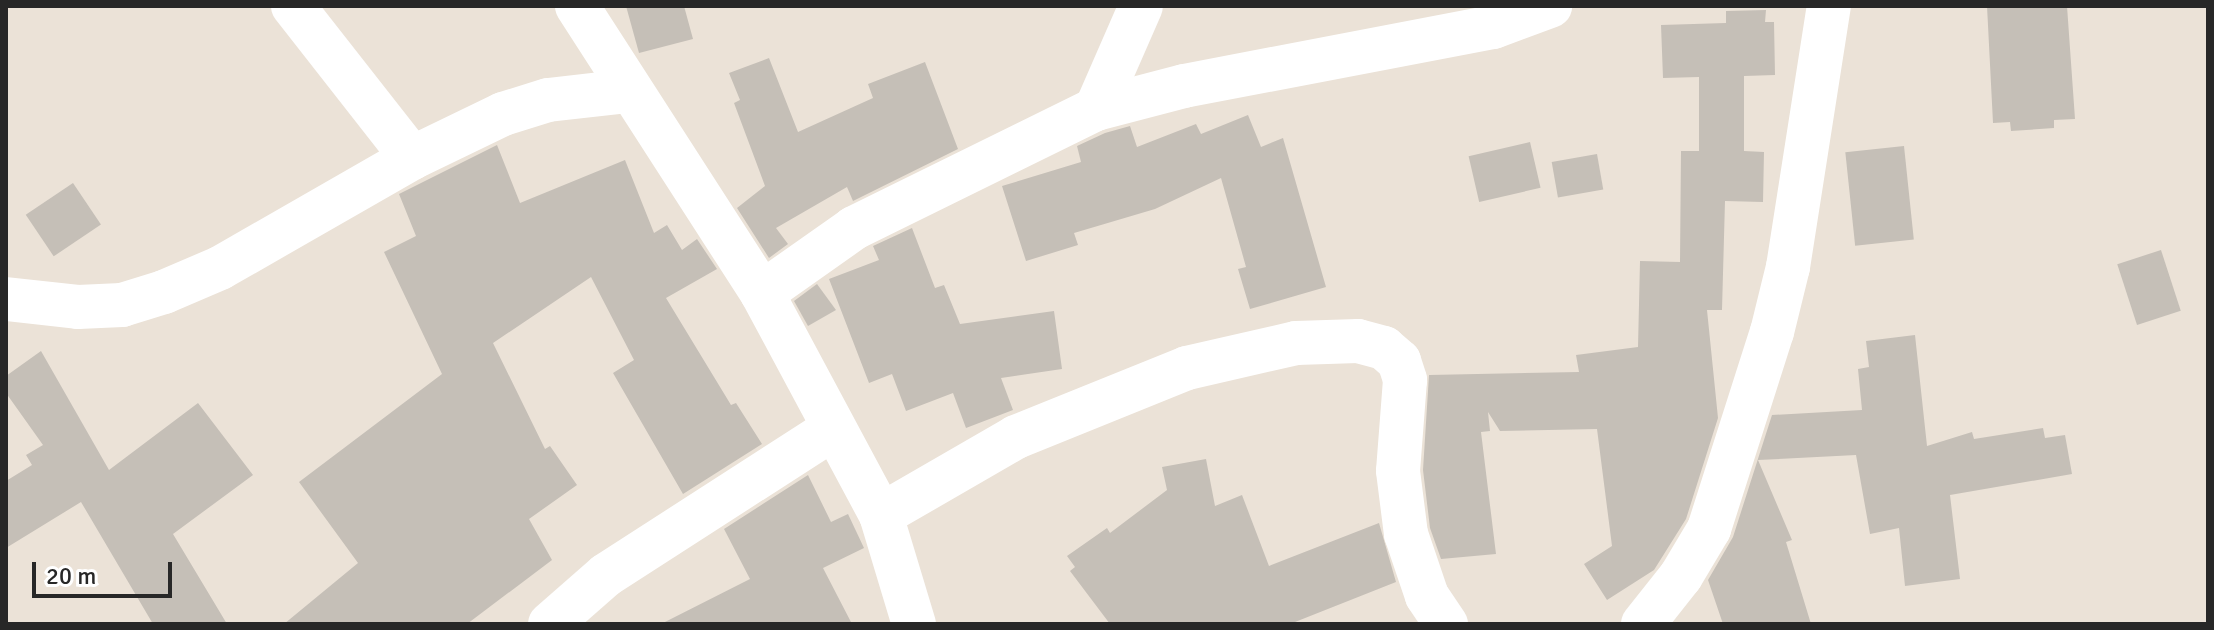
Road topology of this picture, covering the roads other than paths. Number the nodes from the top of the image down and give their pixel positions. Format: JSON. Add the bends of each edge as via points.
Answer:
{"nodes":[{"id":1,"x":293,"y":6,"type":"edge"},
{"id":2,"x":577,"y":6,"type":"edge"},
{"id":3,"x":1141,"y":6,"type":"edge"},
{"id":4,"x":1550,"y":6,"type":"edge"},
{"id":5,"x":1829,"y":6,"type":"edge"},
{"id":6,"x":628,"y":91,"type":"junction"},
{"id":7,"x":1096,"y":109,"type":"junction"},
{"id":8,"x":412,"y":158,"type":"junction"},
{"id":9,"x":762,"y":293,"type":"junction"},
{"id":10,"x":6,"y":299,"type":"edge"},
{"id":11,"x":834,"y":428,"type":"junction"},
{"id":12,"x":881,"y":515,"type":"junction"},
{"id":13,"x":550,"y":624,"type":"edge"},
{"id":14,"x":914,"y":624,"type":"edge"},
{"id":15,"x":1446,"y":624,"type":"edge"},
{"id":16,"x":1643,"y":624,"type":"edge"}],
"edges":[{"from":1,"to":8,"type":"street"},
{"from":2,"to":6,"type":"street"},
{"from":3,"to":7,"type":"street"},
{"from":4,"to":7,"type":"street","via":[[1493,27],[1184,86]]},
{"from":5,"to":16,"type":"street","via":[[1791,253],[1772,332],[1709,529]]},
{"from":6,"to":8,"type":"street","via":[[548,100],[503,114]]},
{"from":6,"to":9,"type":"street"},
{"from":7,"to":9,"type":"street","via":[[854,228]]},
{"from":8,"to":10,"type":"street","via":[[220,268],[164,292],[122,305],[78,307]]},
{"from":9,"to":11,"type":"street"},
{"from":11,"to":12,"type":"street"},
{"from":11,"to":13,"type":"street","via":[[606,575]]},
{"from":12,"to":14,"type":"street"},
{"from":12,"to":15,"type":"street","via":[[1016,437],[1187,368],[1296,343],[1358,341],[1384,348],[1399,361],[1405,380],[1398,471],[1406,534],[1427,596]]}]}
